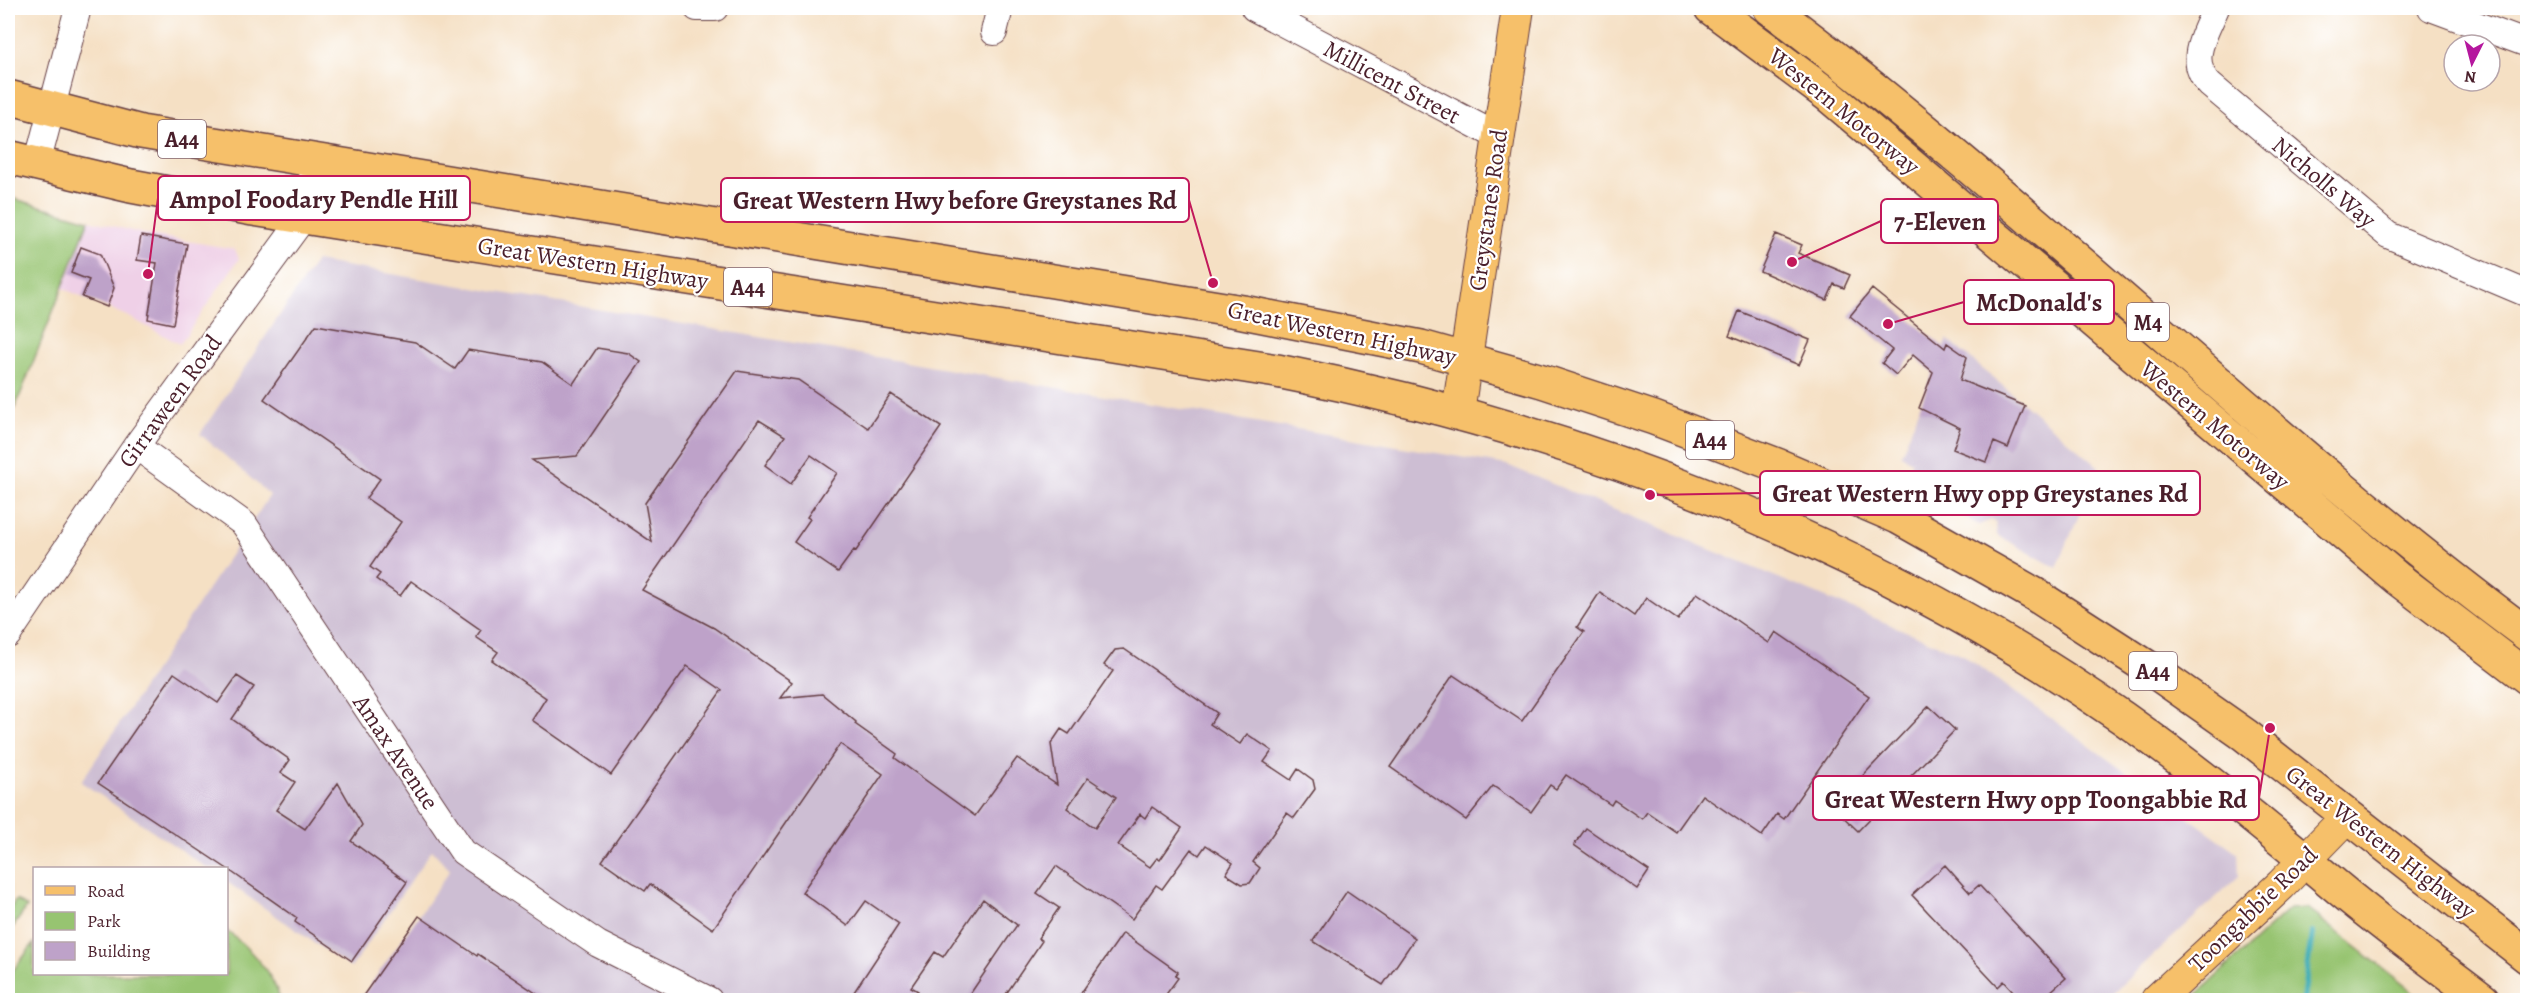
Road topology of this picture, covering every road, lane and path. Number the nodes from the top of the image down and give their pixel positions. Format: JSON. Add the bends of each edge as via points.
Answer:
{"nodes":[{"id":1,"x":78,"y":8,"type":"edge"},
{"id":2,"x":696,"y":8,"type":"edge"},
{"id":3,"x":715,"y":8,"type":"edge"},
{"id":4,"x":1254,"y":8,"type":"edge"},
{"id":5,"x":1518,"y":8,"type":"edge"},
{"id":6,"x":1711,"y":8,"type":"edge"},
{"id":7,"x":1770,"y":8,"type":"edge"},
{"id":8,"x":2216,"y":8,"type":"edge"},
{"id":9,"x":2431,"y":8,"type":"edge"},
{"id":10,"x":2528,"y":44,"type":"edge"},
{"id":11,"x":8,"y":97,"type":"edge"},
{"id":12,"x":51,"y":109,"type":"junction"},
{"id":13,"x":1499,"y":137,"type":"junction"},
{"id":14,"x":22,"y":161,"type":"edge"},
{"id":15,"x":314,"y":161,"type":"junction"},
{"id":16,"x":304,"y":217,"type":"junction"},
{"id":17,"x":2528,"y":294,"type":"edge"},
{"id":18,"x":1466,"y":359,"type":"junction"},
{"id":19,"x":1458,"y":412,"type":"junction"},
{"id":20,"x":136,"y":446,"type":"junction"},
{"id":21,"x":8,"y":635,"type":"edge"},
{"id":22,"x":2528,"y":635,"type":"edge"},
{"id":23,"x":2528,"y":678,"type":"edge"},
{"id":24,"x":2348,"y":816,"type":"junction"},
{"id":25,"x":2306,"y":859,"type":"junction"},
{"id":26,"x":2528,"y":957,"type":"edge"},
{"id":27,"x":709,"y":1000,"type":"edge"},
{"id":28,"x":2157,"y":1000,"type":"edge"},
{"id":29,"x":2483,"y":1000,"type":"edge"}],
"edges":[{"from":1,"to":12,"type":"street"},
{"from":2,"to":3,"type":"street"},
{"from":4,"to":13,"type":"street","name":"Millicent Street"},
{"from":5,"to":13,"type":"main road","name":"Greystanes Road"},
{"from":6,"to":23,"type":"highway","name":"Western Motorway","number":"M4","via":[[1828,95],[2398,579]]},
{"from":7,"to":22,"type":"highway","name":"Western Motorway","number":"M4","via":[[1926,131],[2417,551]]},
{"from":8,"to":17,"type":"street","name":"Nicholls Way","via":[[2198,49],[2202,77],[2210,85],[2388,235]]},
{"from":9,"to":10,"type":"street"},
{"from":11,"to":12,"type":"highway","name":"Great Western Highway","number":"A44"},
{"from":12,"to":14,"type":"street"},
{"from":12,"to":15,"type":"highway","name":"Great Western Highway","number":"A44","via":[[141,132]]},
{"from":13,"to":18,"type":"main road","name":"Greystanes Road"},
{"from":14,"to":16,"type":"highway","name":"Great Western Highway","number":"A44","via":[[131,186]]},
{"from":15,"to":16,"type":"street","name":"Girraween Road"},
{"from":15,"to":18,"type":"highway","name":"Great Western Highway","number":"A44","via":[[1243,312],[1366,334]]},
{"from":16,"to":19,"type":"highway","name":"Great Western Highway","number":"A44","via":[[1276,371]]},
{"from":16,"to":20,"type":"street","name":"Girraween Road"},
{"from":18,"to":19,"type":"main road","name":"Greystanes Road"},
{"from":18,"to":24,"type":"highway","name":"Great Western Highway","number":"A44","via":[[1654,418],[1898,517],[2034,594],[2149,668],[2245,735]]},
{"from":19,"to":25,"type":"highway","name":"Great Western Highway","number":"A44","via":[[1671,481],[1821,544],[1913,589],[1973,622],[2120,716]]},
{"from":20,"to":21,"type":"street","name":"Girraween Road"},
{"from":20,"to":27,"type":"street","name":"Amax Avenue","via":[[244,524],[463,852],[598,944]]},
{"from":24,"to":25,"type":"main road","name":"Toongabbie Road"},
{"from":24,"to":26,"type":"highway","name":"Great Western Highway","number":"A44"},
{"from":25,"to":28,"type":"main road","name":"Toongabbie Road"},
{"from":25,"to":29,"type":"highway","name":"Great Western Highway","number":"A44"}]}
